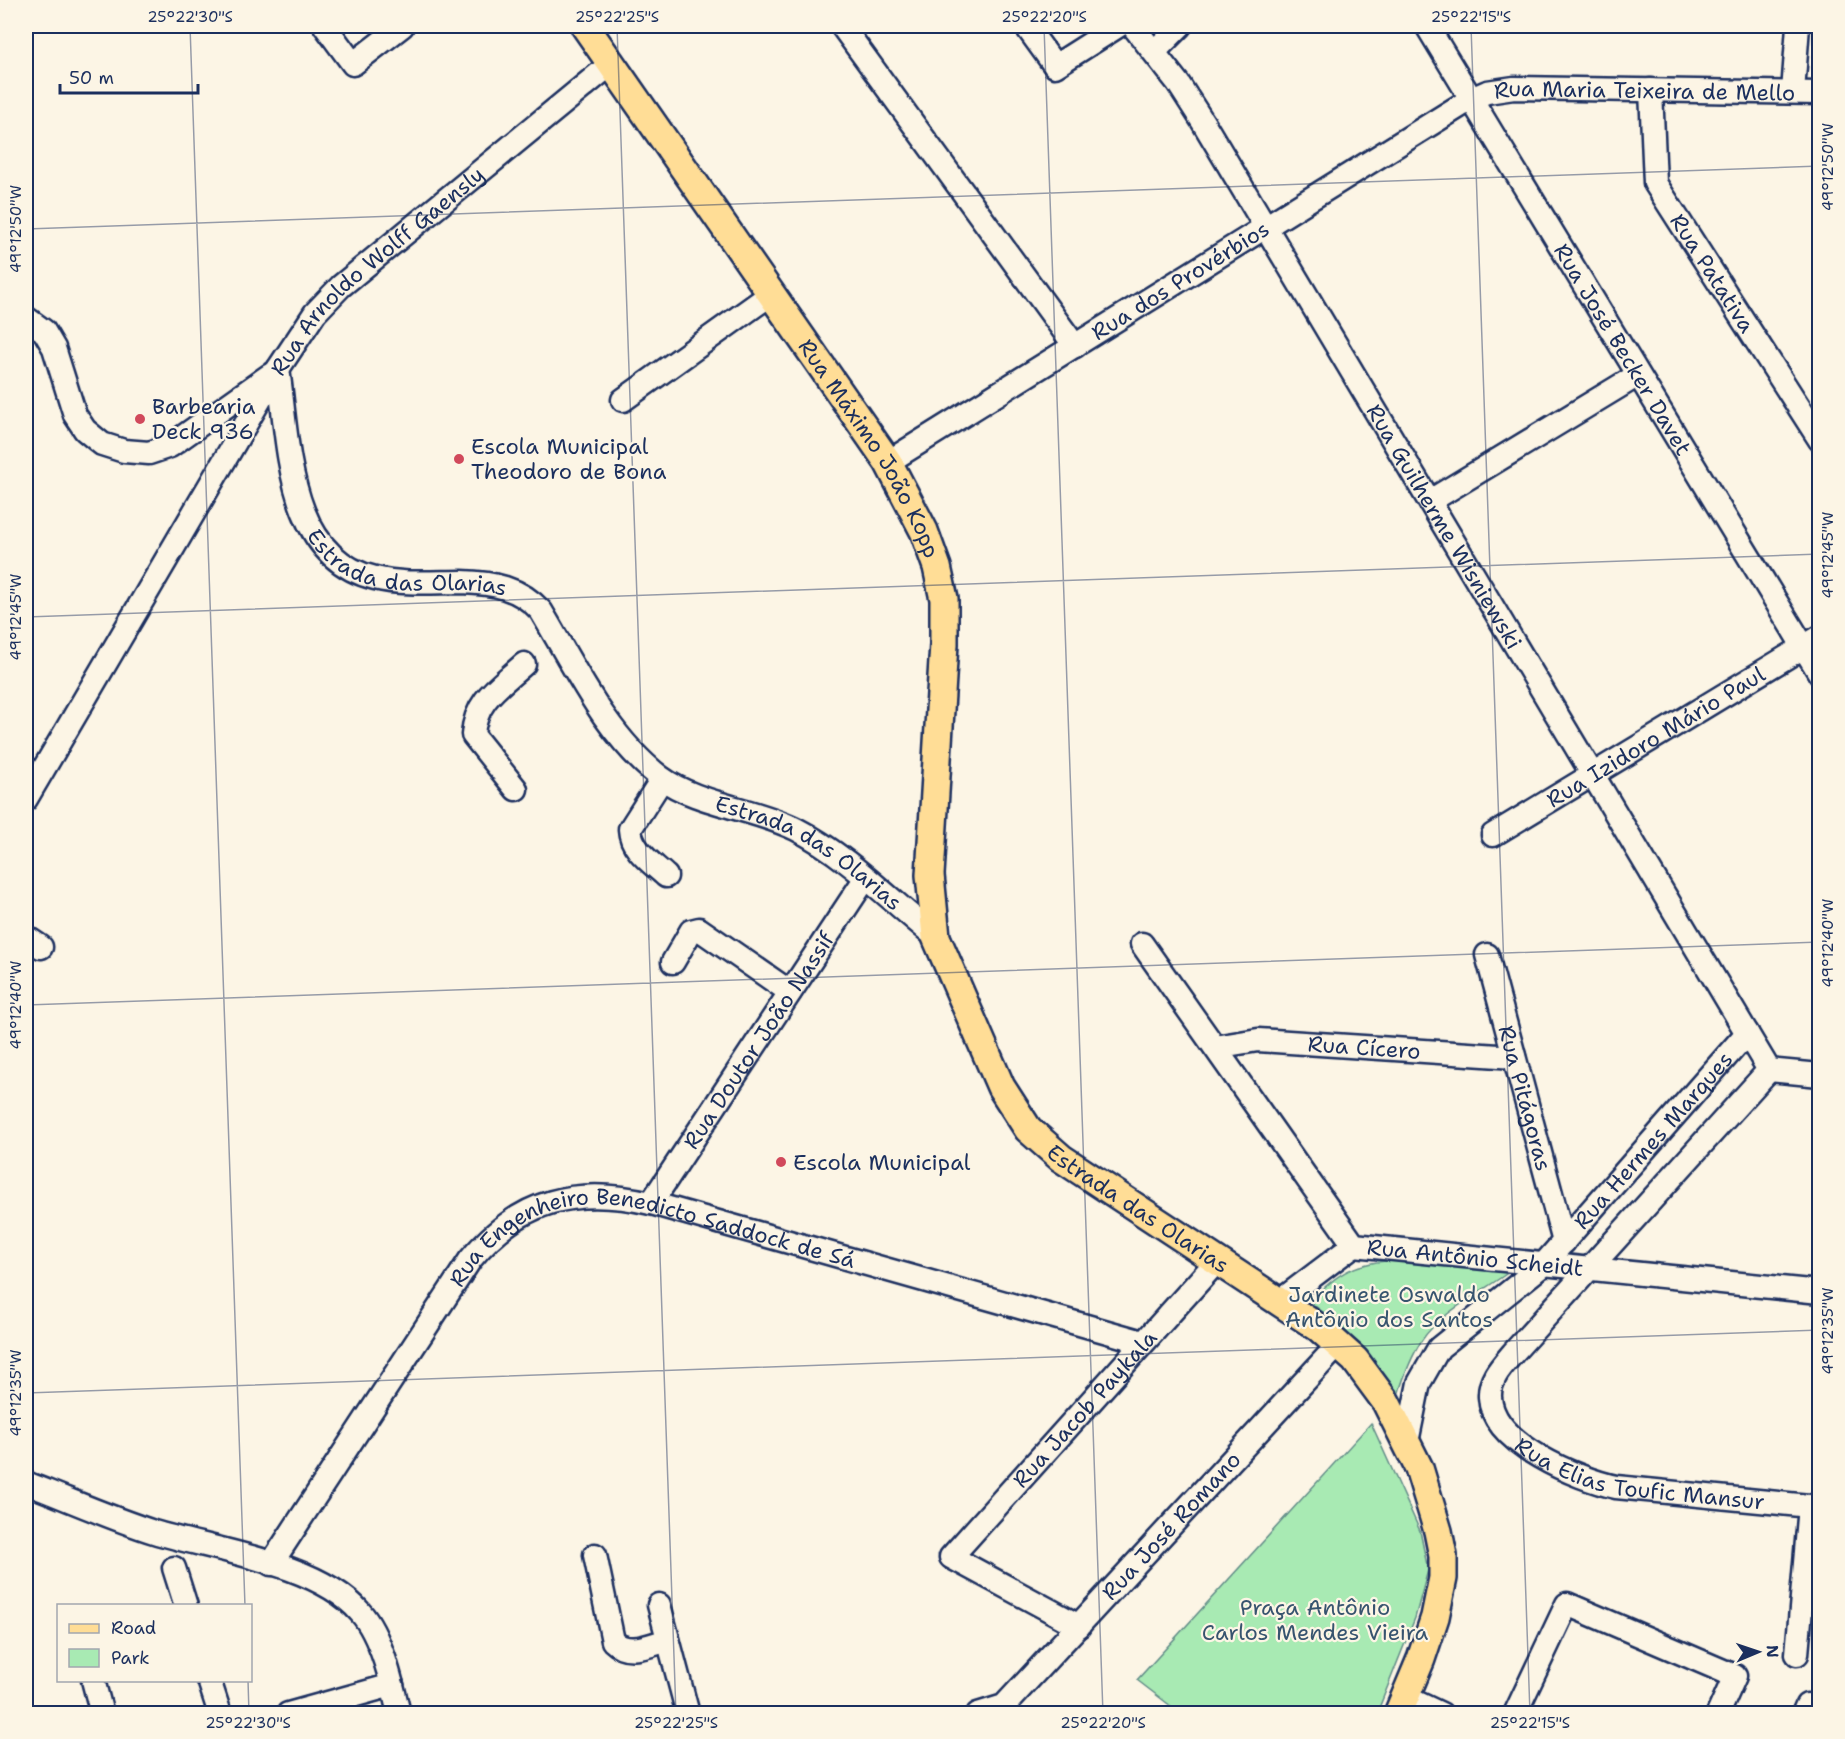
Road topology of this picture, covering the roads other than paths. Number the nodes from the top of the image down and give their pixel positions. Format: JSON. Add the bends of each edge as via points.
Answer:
{"nodes":[{"id":1,"x":325,"y":26,"type":"edge"},
{"id":2,"x":402,"y":26,"type":"edge"},
{"id":3,"x":585,"y":26,"type":"edge"},
{"id":4,"x":842,"y":26,"type":"edge"},
{"id":5,"x":1026,"y":26,"type":"edge"},
{"id":6,"x":1118,"y":26,"type":"edge"},
{"id":7,"x":1133,"y":26,"type":"edge"},
{"id":8,"x":1180,"y":26,"type":"edge"},
{"id":9,"x":1427,"y":26,"type":"edge"},
{"id":10,"x":1798,"y":26,"type":"edge"},
{"id":11,"x":1155,"y":51,"type":"junction"},
{"id":12,"x":612,"y":63,"type":"junction"},
{"id":13,"x":1651,"y":90,"type":"junction"},
{"id":14,"x":1793,"y":92,"type":"junction"},
{"id":15,"x":1820,"y":93,"type":"edge"},
{"id":16,"x":1471,"y":99,"type":"junction"},
{"id":17,"x":1266,"y":227,"type":"junction"},
{"id":18,"x":771,"y":294,"type":"junction"},
{"id":19,"x":26,"y":318,"type":"edge"},
{"id":20,"x":1075,"y":346,"type":"junction"},
{"id":21,"x":278,"y":369,"type":"junction"},
{"id":22,"x":1638,"y":375,"type":"junction"},
{"id":23,"x":623,"y":400,"type":"dead end"},
{"id":24,"x":1820,"y":440,"type":"edge"},
{"id":25,"x":888,"y":462,"type":"junction"},
{"id":26,"x":1430,"y":501,"type":"junction"},
{"id":27,"x":1811,"y":642,"type":"edge"},
{"id":28,"x":524,"y":664,"type":"dead end"},
{"id":29,"x":1820,"y":674,"type":"edge"},
{"id":30,"x":1593,"y":775,"type":"junction"},
{"id":31,"x":662,"y":778,"type":"junction"},
{"id":32,"x":516,"y":789,"type":"dead end"},
{"id":33,"x":26,"y":799,"type":"edge"},
{"id":34,"x":1493,"y":835,"type":"dead end"},
{"id":35,"x":666,"y":876,"type":"dead end"},
{"id":36,"x":865,"y":879,"type":"junction"},
{"id":37,"x":936,"y":938,"type":"junction"},
{"id":38,"x":1142,"y":944,"type":"dead end"},
{"id":39,"x":1487,"y":955,"type":"dead end"},
{"id":40,"x":673,"y":962,"type":"dead end"},
{"id":41,"x":790,"y":992,"type":"junction"},
{"id":42,"x":1747,"y":1033,"type":"junction"},
{"id":43,"x":1215,"y":1047,"type":"junction"},
{"id":44,"x":1514,"y":1057,"type":"junction"},
{"id":45,"x":1769,"y":1070,"type":"junction"},
{"id":46,"x":1820,"y":1075,"type":"edge"},
{"id":47,"x":651,"y":1203,"type":"junction"},
{"id":48,"x":1564,"y":1242,"type":"junction"},
{"id":49,"x":1354,"y":1245,"type":"junction"},
{"id":50,"x":1218,"y":1260,"type":"junction"},
{"id":51,"x":1544,"y":1264,"type":"junction"},
{"id":52,"x":1588,"y":1269,"type":"junction"},
{"id":53,"x":1820,"y":1292,"type":"edge"},
{"id":54,"x":1280,"y":1301,"type":"junction"},
{"id":55,"x":1143,"y":1342,"type":"junction"},
{"id":56,"x":1339,"y":1344,"type":"junction"},
{"id":57,"x":1490,"y":1398,"type":"joint"},
{"id":58,"x":1407,"y":1442,"type":"junction"},
{"id":59,"x":26,"y":1483,"type":"edge"},
{"id":60,"x":1815,"y":1506,"type":"edge"},
{"id":61,"x":595,"y":1555,"type":"dead end"},
{"id":62,"x":271,"y":1564,"type":"junction"},
{"id":63,"x":174,"y":1568,"type":"dead end"},
{"id":64,"x":186,"y":1604,"type":"edge"},
{"id":65,"x":658,"y":1605,"type":"dead end"},
{"id":66,"x":1079,"y":1626,"type":"junction"},
{"id":67,"x":668,"y":1640,"type":"junction"},
{"id":68,"x":1797,"y":1654,"type":"dead end"},
{"id":69,"x":94,"y":1682,"type":"edge"},
{"id":70,"x":210,"y":1682,"type":"edge"},
{"id":71,"x":392,"y":1685,"type":"junction"},
{"id":72,"x":1402,"y":1705,"type":"edge"},
{"id":73,"x":102,"y":1713,"type":"edge"},
{"id":74,"x":220,"y":1713,"type":"edge"},
{"id":75,"x":288,"y":1713,"type":"edge"},
{"id":76,"x":399,"y":1713,"type":"edge"},
{"id":77,"x":688,"y":1713,"type":"edge"},
{"id":78,"x":978,"y":1713,"type":"edge"},
{"id":79,"x":1441,"y":1713,"type":"edge"},
{"id":80,"x":1515,"y":1713,"type":"edge"},
{"id":81,"x":1718,"y":1713,"type":"edge"}],
"edges":[{"from":1,"to":2,"type":"street","via":[[353,64]]},
{"from":3,"to":12,"type":"main road","name":"Rua Máximo João Kopp"},
{"from":4,"to":20,"type":"street"},
{"from":5,"to":6,"type":"street","via":[[1055,66]]},
{"from":7,"to":11,"type":"street","name":"Rua Guilherme Wisniewski"},
{"from":8,"to":11,"type":"street"},
{"from":9,"to":16,"type":"street","name":"Rua José Becker Davet"},
{"from":10,"to":14,"type":"street"},
{"from":11,"to":17,"type":"street","name":"Rua Guilherme Wisniewski"},
{"from":12,"to":18,"type":"main road","name":"Rua Máximo João Kopp"},
{"from":12,"to":21,"type":"street","name":"Rua Arnoldo Wolff Gaensly","via":[[341,285],[315,313]]},
{"from":13,"to":14,"type":"street","name":"Rua Maria Teixeira de Mello"},
{"from":13,"to":16,"type":"street","name":"Rua Maria Teixeira de Mello","via":[[1514,88]]},
{"from":13,"to":24,"type":"street","name":"Rua Patativa","via":[[1655,183]]},
{"from":14,"to":15,"type":"street","name":"Rua Maria Teixeira de Mello"},
{"from":16,"to":17,"type":"street","name":"Rua dos Provérbios"},
{"from":16,"to":22,"type":"street","name":"Rua José Becker Davet"},
{"from":17,"to":20,"type":"street","name":"Rua dos Provérbios"},
{"from":17,"to":26,"type":"street","name":"Rua Guilherme Wisniewski"},
{"from":18,"to":23,"type":"street"},
{"from":18,"to":25,"type":"main road","name":"Rua Máximo João Kopp"},
{"from":19,"to":21,"type":"street","via":[[44,331],[54,348],[75,415],[85,430],[102,444],[124,452],[149,453],[170,446]]},
{"from":20,"to":25,"type":"street","name":"Rua dos Provérbios"},
{"from":21,"to":31,"type":"street","name":"Estrada das Olarias","via":[[301,505],[322,546],[355,572],[377,579],[477,582],[498,585],[529,598],[541,611],[615,733]]},
{"from":21,"to":33,"type":"street","name":"Rua Arnoldo Wolff Gaensly"},
{"from":22,"to":26,"type":"street"},
{"from":22,"to":27,"type":"street","name":"Rua José Becker Davet"},
{"from":25,"to":37,"type":"main road","name":"Rua Máximo João Kopp","via":[[924,531],[944,599],[930,875]]},
{"from":26,"to":30,"type":"street","name":"Rua Guilherme Wisniewski"},
{"from":27,"to":29,"type":"street","name":"Rua José Becker Davet"},
{"from":27,"to":30,"type":"street","name":"Rua Izidoro Mário Paul"},
{"from":28,"to":32,"type":"street","via":[[481,704],[473,735]]},
{"from":30,"to":34,"type":"street","name":"Rua Izidoro Mário Paul"},
{"from":30,"to":42,"type":"street","name":"Rua Guilherme Wisniewski"},
{"from":31,"to":35,"type":"street","via":[[630,829],[634,846]]},
{"from":31,"to":36,"type":"street","name":"Estrada das Olarias","via":[[690,792],[795,828]]},
{"from":36,"to":37,"type":"street","name":"Estrada das Olarias"},
{"from":36,"to":41,"type":"street","name":"Rua Doutor João Nassif"},
{"from":37,"to":50,"type":"main road","name":"Estrada das Olarias","via":[[1001,1087],[1028,1129],[1060,1158]]},
{"from":38,"to":43,"type":"street","name":"Rua Antônio Scheidt"},
{"from":39,"to":44,"type":"street","name":"Rua Pitágoras"},
{"from":40,"to":41,"type":"street","via":[[691,932],[699,929]]},
{"from":41,"to":47,"type":"street","name":"Rua Doutor João Nassif"},
{"from":42,"to":45,"type":"street","name":"Rua Hermes Marques"},
{"from":42,"to":48,"type":"street","name":"Rua Hermes Marques"},
{"from":43,"to":44,"type":"street","name":"Rua Cícero","via":[[1258,1040]]},
{"from":43,"to":49,"type":"street","name":"Rua Antônio Scheidt"},
{"from":44,"to":48,"type":"street","name":"Rua Pitágoras"},
{"from":45,"to":46,"type":"street","name":"Rua Hermes Marques"},
{"from":45,"to":52,"type":"street","name":"Rua Hermes Marques"},
{"from":47,"to":55,"type":"street","name":"Rua Engenheiro Benedicto Saddock de Sá"},
{"from":47,"to":62,"type":"street","name":"Rua Engenheiro Benedicto Saddock de Sá","via":[[588,1194],[557,1200],[505,1224],[486,1241]]},
{"from":48,"to":51,"type":"street","name":"Rua Hermes Marques"},
{"from":49,"to":51,"type":"street","name":"Rua Antônio Scheidt"},
{"from":49,"to":54,"type":"street"},
{"from":50,"to":54,"type":"main road","name":"Estrada das Olarias"},
{"from":50,"to":55,"type":"street","name":"Rua Jacob Paykala"},
{"from":51,"to":52,"type":"street","name":"Rua Antônio Scheidt"},
{"from":51,"to":58,"type":"street","name":"Rua Hermes Marques","via":[[1439,1348],[1419,1383]]},
{"from":52,"to":53,"type":"street","name":"Rua Antônio Scheidt"},
{"from":52,"to":57,"type":"street","name":"Rua Hermes Marques","via":[[1498,1370]]},
{"from":54,"to":56,"type":"main road","name":"Estrada das Olarias"},
{"from":55,"to":66,"type":"street","name":"Rua Jacob Paykala","via":[[951,1557]]},
{"from":56,"to":58,"type":"main road","name":"Estrada das Olarias","via":[[1370,1379]]},
{"from":56,"to":66,"type":"street","name":"Rua José Romano"},
{"from":57,"to":60,"type":"street","name":"Rua Elias Toufic Mansur","via":[[1493,1411],[1512,1436],[1549,1462],[1591,1482]]},
{"from":58,"to":72,"type":"main road","name":"Estrada das Olarias","via":[[1438,1532],[1443,1578],[1429,1636]]},
{"from":59,"to":62,"type":"street","via":[[152,1531]]},
{"from":60,"to":68,"type":"street"},
{"from":61,"to":67,"type":"street","via":[[613,1641],[629,1650]]},
{"from":62,"to":71,"type":"street","via":[[316,1579],[360,1611],[370,1625]]},
{"from":63,"to":64,"type":"street"},
{"from":65,"to":67,"type":"street"},
{"from":66,"to":78,"type":"street","name":"Rua José Romano","via":[[1004,1706]]},
{"from":67,"to":77,"type":"street"},
{"from":69,"to":73,"type":"street"},
{"from":70,"to":74,"type":"street"},
{"from":71,"to":75,"type":"street"},
{"from":71,"to":76,"type":"street"},
{"from":72,"to":79,"type":"street"},
{"from":80,"to":81,"type":"street","via":[[1568,1604],[1735,1676]]}]}
